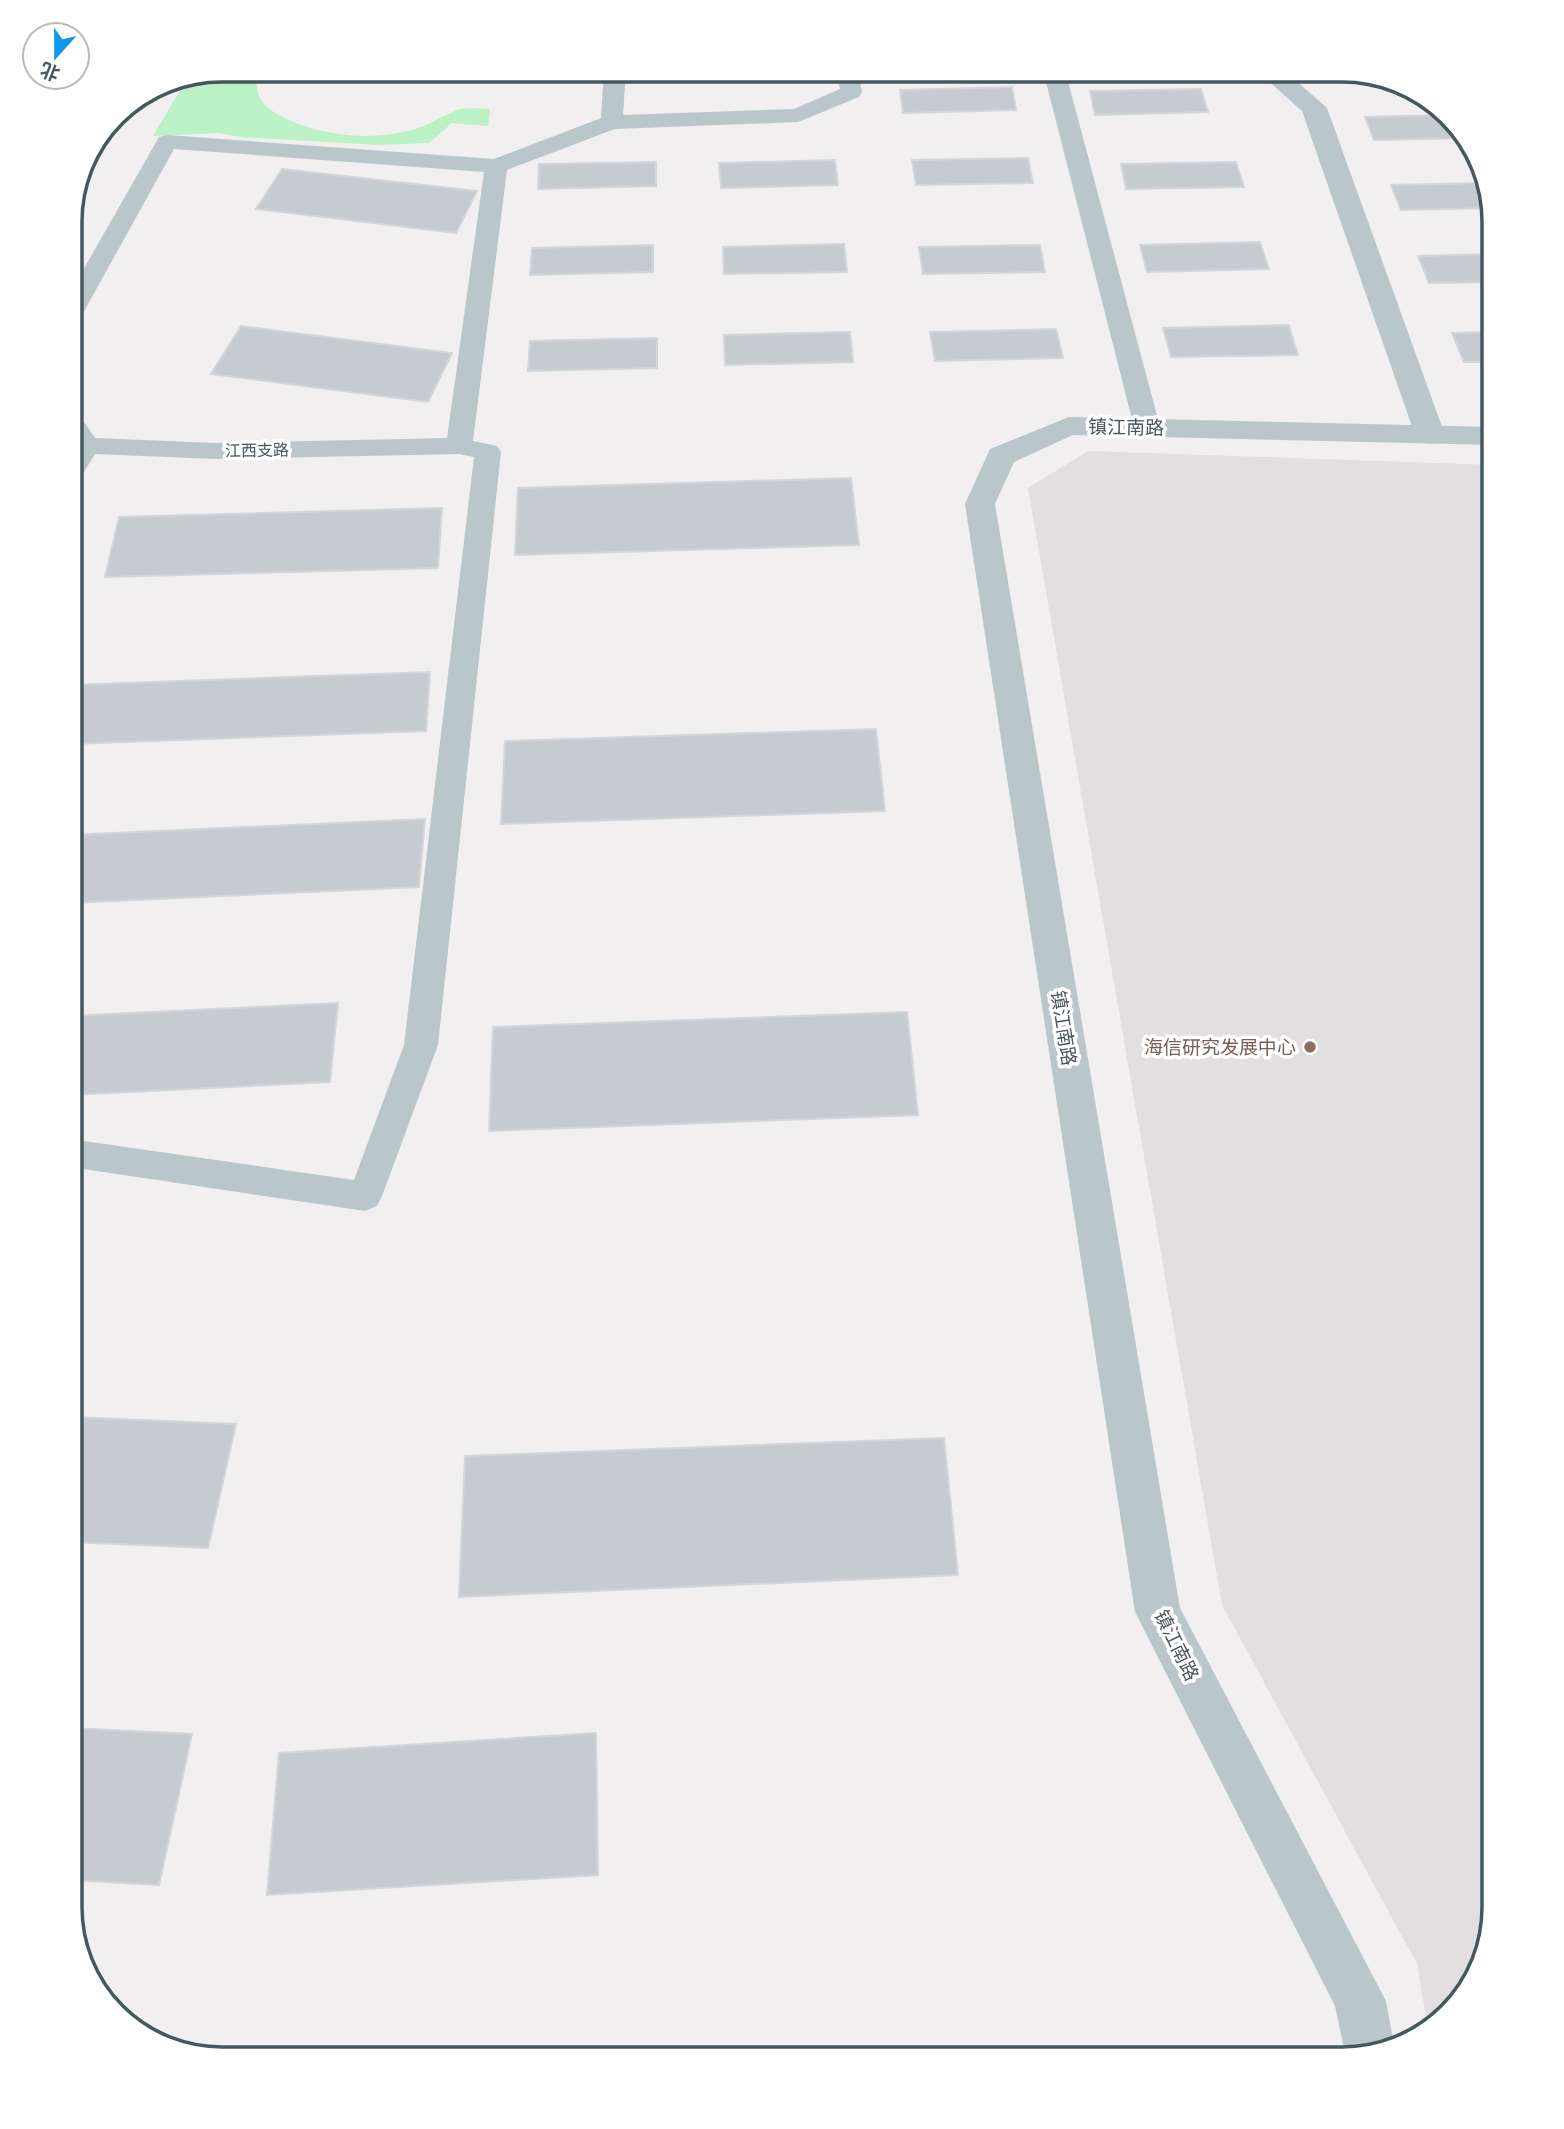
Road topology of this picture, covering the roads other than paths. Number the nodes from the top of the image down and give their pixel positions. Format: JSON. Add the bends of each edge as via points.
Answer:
{"nodes":[{"id":1,"x":614,"y":82,"type":"edge"},
{"id":2,"x":850,"y":83,"type":"edge"},
{"id":3,"x":1057,"y":83,"type":"edge"},
{"id":4,"x":1284,"y":83,"type":"edge"},
{"id":5,"x":612,"y":122,"type":"junction"},
{"id":6,"x":496,"y":166,"type":"junction"},
{"id":7,"x":83,"y":293,"type":"edge"},
{"id":8,"x":1147,"y":427,"type":"junction"},
{"id":9,"x":1430,"y":435,"type":"junction"},
{"id":10,"x":1482,"y":436,"type":"edge"},
{"id":11,"x":83,"y":439,"type":"edge"},
{"id":12,"x":88,"y":446,"type":"junction"},
{"id":13,"x":458,"y":446,"type":"junction"},
{"id":14,"x":83,"y":454,"type":"edge"},
{"id":15,"x":82,"y":1155,"type":"edge"},
{"id":16,"x":1367,"y":2044,"type":"edge"}],
"edges":[{"from":1,"to":5,"type":"lane"},
{"from":2,"to":5,"type":"lane","via":[[851,92],[798,115]]},
{"from":3,"to":8,"type":"lane"},
{"from":4,"to":9,"type":"street","via":[[1314,108]]},
{"from":5,"to":6,"type":"lane"},
{"from":6,"to":7,"type":"lane","via":[[167,142]]},
{"from":6,"to":13,"type":"lane"},
{"from":8,"to":9,"type":"street","name":"镇江南路"},
{"from":8,"to":16,"type":"street","name":"镇江南路","via":[[1069,426],[1002,456],[980,504],[1158,1612],[1360,2001]]},
{"from":9,"to":10,"type":"street","name":"镇江南路"},
{"from":11,"to":12,"type":"lane"},
{"from":12,"to":13,"type":"lane","name":"江西支路","via":[[215,451]]},
{"from":12,"to":14,"type":"lane"},
{"from":13,"to":15,"type":"lane","via":[[488,452],[421,1045],[365,1196]]}]}
